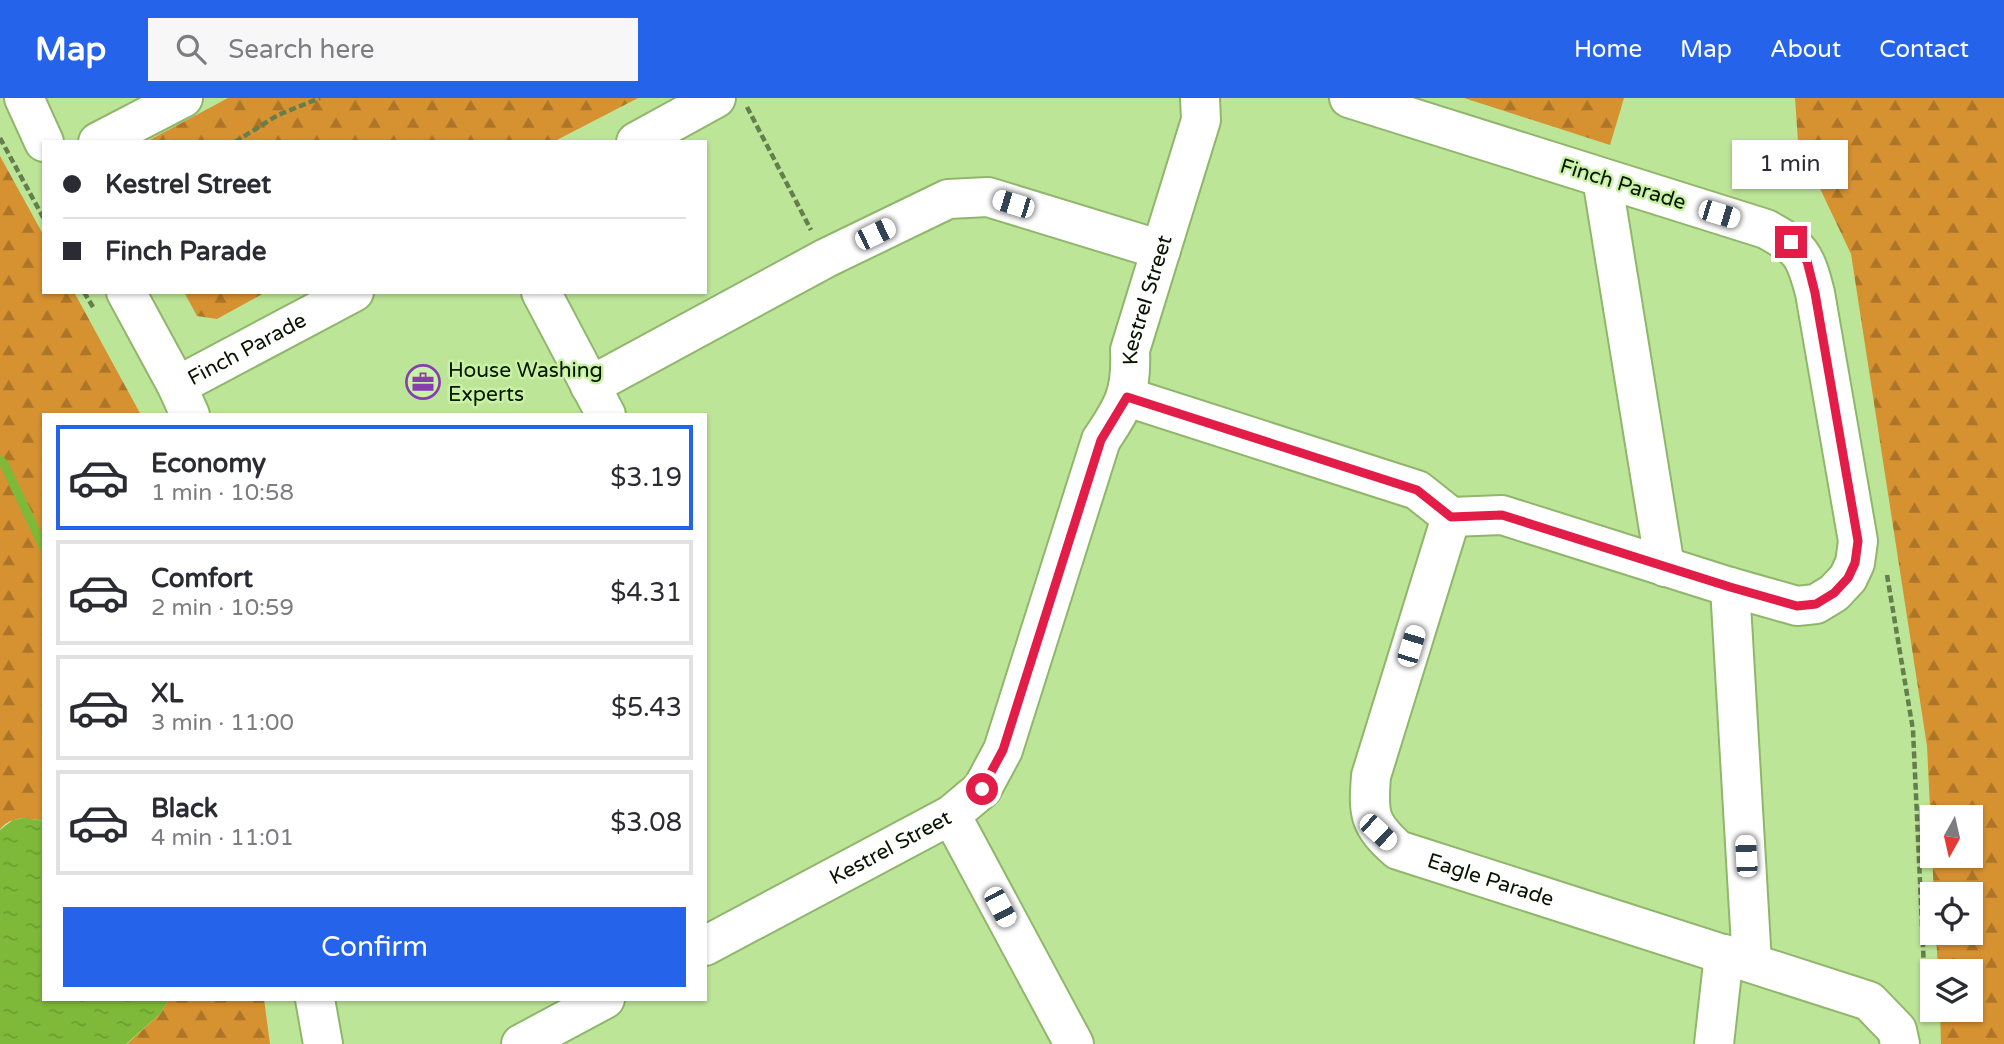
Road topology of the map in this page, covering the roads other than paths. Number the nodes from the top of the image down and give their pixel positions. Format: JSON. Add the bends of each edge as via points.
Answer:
{"nodes":[{"id":1,"x":24,"y":98,"type":"edge"},
{"id":2,"x":183,"y":98,"type":"edge"},
{"id":3,"x":716,"y":98,"type":"edge"},
{"id":4,"x":1200,"y":98,"type":"edge"},
{"id":5,"x":1349,"y":98,"type":"edge"},
{"id":6,"x":43,"y":140,"type":"edge"},
{"id":7,"x":102,"y":140,"type":"edge"},
{"id":8,"x":640,"y":140,"type":"edge"},
{"id":9,"x":1602,"y":178,"type":"junction"},
{"id":10,"x":1161,"y":250,"type":"junction"},
{"id":11,"x":127,"y":294,"type":"edge"},
{"id":12,"x":351,"y":294,"type":"edge"},
{"id":13,"x":542,"y":294,"type":"edge"},
{"id":14,"x":1127,"y":397,"type":"junction"},
{"id":15,"x":598,"y":400,"type":"edge"},
{"id":16,"x":184,"y":401,"type":"edge"},
{"id":17,"x":1451,"y":517,"type":"junction"},
{"id":18,"x":1665,"y":567,"type":"junction"},
{"id":19,"x":1730,"y":587,"type":"junction"},
{"id":20,"x":951,"y":816,"type":"junction"},
{"id":21,"x":707,"y":945,"type":"edge"},
{"id":22,"x":1738,"y":959,"type":"junction"},
{"id":23,"x":315,"y":1001,"type":"edge"},
{"id":24,"x":601,"y":1001,"type":"edge"},
{"id":25,"x":323,"y":1044,"type":"edge"},
{"id":26,"x":521,"y":1044,"type":"edge"},
{"id":27,"x":1074,"y":1044,"type":"edge"},
{"id":28,"x":1714,"y":1044,"type":"edge"},
{"id":29,"x":1900,"y":1044,"type":"edge"}],
"edges":[{"from":1,"to":6,"type":"street"},
{"from":2,"to":7,"type":"street"},
{"from":3,"to":8,"type":"street"},
{"from":4,"to":10,"type":"street","name":"Kestrel Street","via":[[1201,120]]},
{"from":5,"to":9,"type":"street","name":"Finch Parade"},
{"from":9,"to":18,"type":"street"},
{"from":9,"to":19,"type":"street","name":"Finch Parade","via":[[1766,229],[1791,242],[1807,261],[1856,528],[1855,563],[1834,593],[1816,604],[1797,606]]},
{"from":10,"to":14,"type":"street","name":"Kestrel Street","via":[[1130,350]]},
{"from":10,"to":15,"type":"street","via":[[988,197],[948,199],[826,258]]},
{"from":11,"to":16,"type":"street"},
{"from":12,"to":16,"type":"street","name":"Finch Parade"},
{"from":13,"to":15,"type":"street"},
{"from":14,"to":17,"type":"street","via":[[1417,490]]},
{"from":14,"to":20,"type":"street","name":"Kestrel Street","via":[[1101,440],[1003,750],[982,789]]},
{"from":17,"to":18,"type":"street","name":"Finch Parade","via":[[1502,515]]},
{"from":17,"to":22,"type":"street","name":"Eagle Parade","via":[[1371,776],[1369,807],[1378,832],[1398,850]]},
{"from":18,"to":19,"type":"street","name":"Finch Parade"},
{"from":19,"to":22,"type":"street"},
{"from":20,"to":21,"type":"street","name":"Kestrel Street"},
{"from":20,"to":27,"type":"street"},
{"from":22,"to":28,"type":"street"},
{"from":22,"to":29,"type":"street","name":"Eagle Parade","via":[[1869,1001],[1897,1030]]},
{"from":23,"to":25,"type":"street"},
{"from":24,"to":26,"type":"street"}]}
